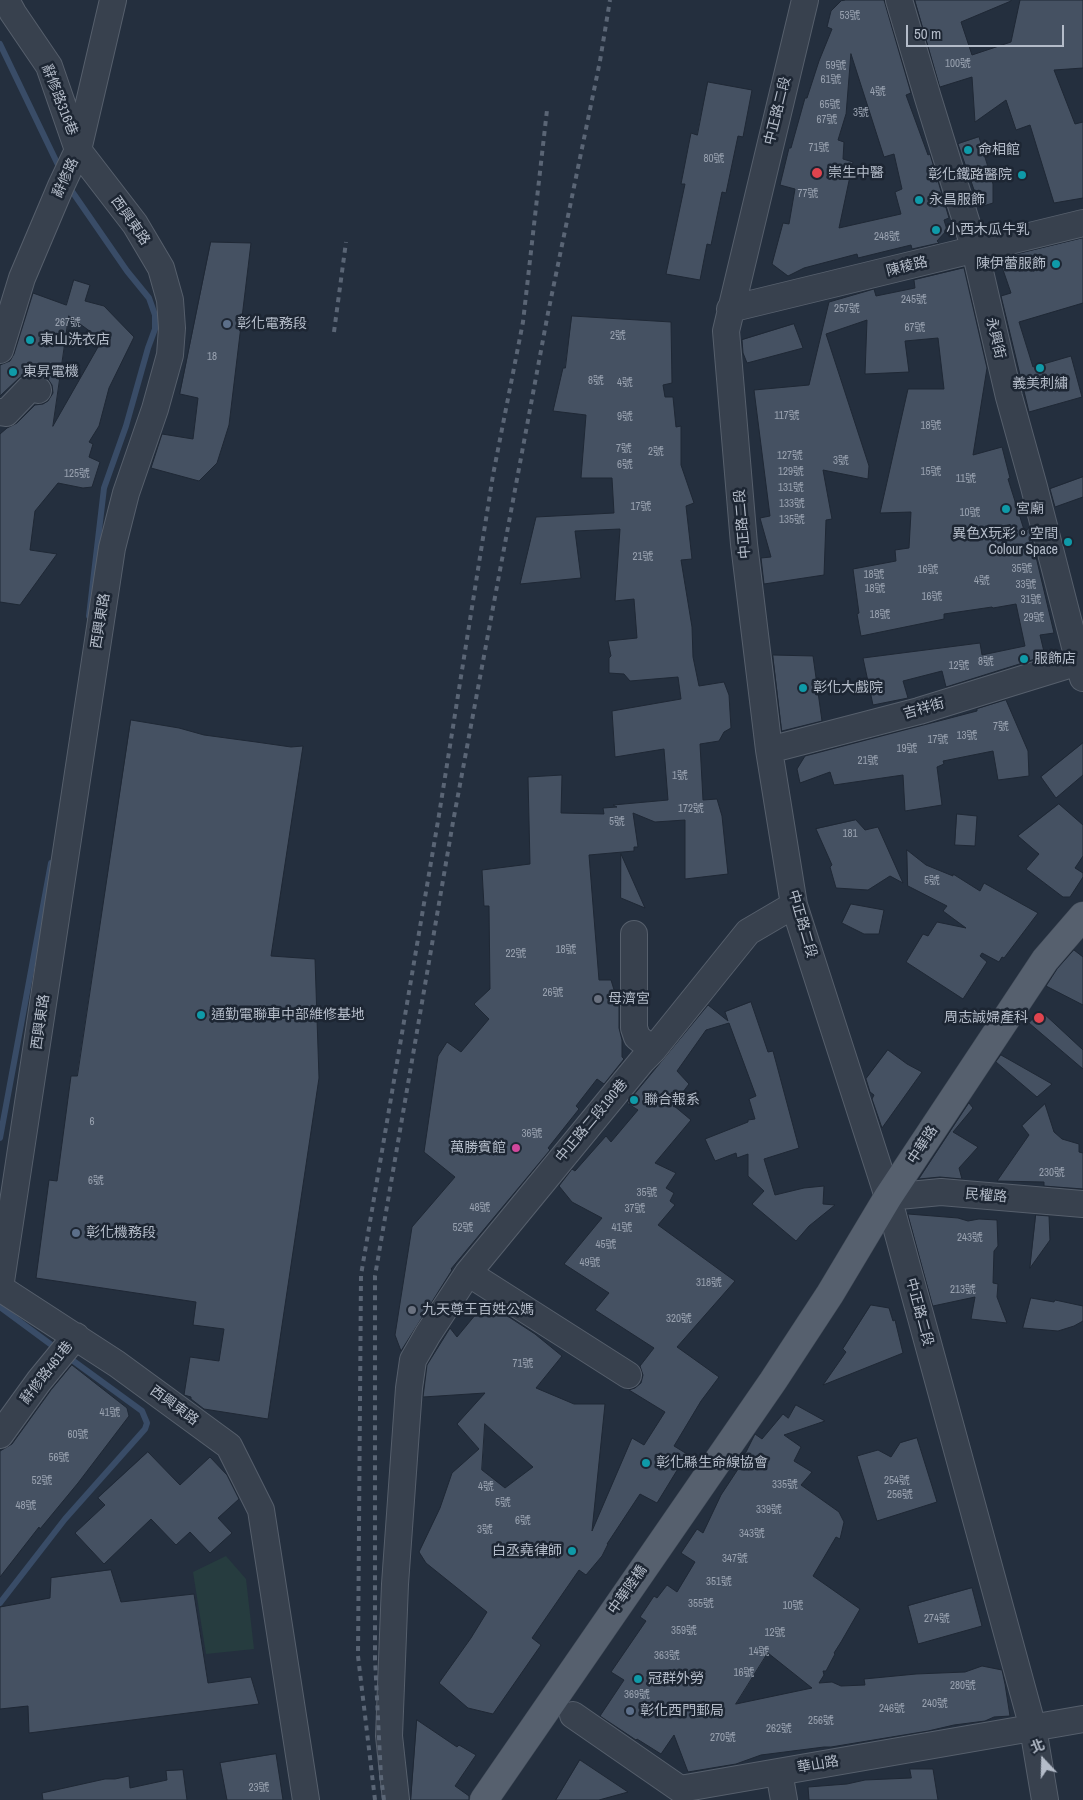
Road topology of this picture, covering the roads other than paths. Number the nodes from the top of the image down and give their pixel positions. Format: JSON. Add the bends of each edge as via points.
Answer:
{"nodes":[{"id":1,"x":6,"y":0,"type":"edge"},
{"id":2,"x":113,"y":0,"type":"edge"},
{"id":3,"x":805,"y":0,"type":"edge"},
{"id":4,"x":900,"y":0,"type":"edge"},
{"id":5,"x":69,"y":168,"type":"junction"},
{"id":6,"x":1083,"y":223,"type":"edge"},
{"id":7,"x":975,"y":250,"type":"junction"},
{"id":8,"x":730,"y":309,"type":"junction"},
{"id":9,"x":0,"y":350,"type":"edge"},
{"id":10,"x":38,"y":390,"type":"dead end"},
{"id":11,"x":0,"y":412,"type":"edge"},
{"id":12,"x":1081,"y":670,"type":"edge"},
{"id":13,"x":768,"y":750,"type":"junction"},
{"id":14,"x":794,"y":905,"type":"junction"},
{"id":15,"x":1083,"y":916,"type":"edge"},
{"id":16,"x":634,"y":934,"type":"dead end"},
{"id":17,"x":653,"y":1050,"type":"junction"},
{"id":18,"x":888,"y":1198,"type":"junction"},
{"id":19,"x":1083,"y":1204,"type":"edge"},
{"id":20,"x":468,"y":1273,"type":"junction"},
{"id":21,"x":0,"y":1289,"type":"edge"},
{"id":22,"x":76,"y":1336,"type":"junction"},
{"id":23,"x":628,"y":1375,"type":"dead end"},
{"id":24,"x":773,"y":1381,"type":"joint"},
{"id":25,"x":0,"y":1435,"type":"edge"},
{"id":26,"x":573,"y":1715,"type":"dead end"},
{"id":27,"x":1083,"y":1719,"type":"edge"},
{"id":28,"x":1033,"y":1728,"type":"junction"},
{"id":29,"x":779,"y":1772,"type":"junction"},
{"id":30,"x":681,"y":1794,"type":"edge"},
{"id":31,"x":306,"y":1800,"type":"edge"},
{"id":32,"x":396,"y":1800,"type":"edge"},
{"id":33,"x":484,"y":1800,"type":"edge"},
{"id":34,"x":784,"y":1800,"type":"edge"},
{"id":35,"x":1045,"y":1800,"type":"edge"}],
"edges":[{"from":1,"to":5,"type":"street","name":"辭修路316巷","via":[[49,66]]},
{"from":2,"to":5,"type":"street","name":"辭修路"},
{"from":3,"to":8,"type":"street","name":"中正路二段"},
{"from":4,"to":7,"type":"street","name":"永興街"},
{"from":5,"to":9,"type":"street","name":"辭修路","via":[[22,278]]},
{"from":5,"to":21,"type":"street","name":"西興東路","via":[[135,224],[161,268],[170,300],[172,328],[170,355],[112,548]]},
{"from":6,"to":7,"type":"street","name":"陳稜路"},
{"from":7,"to":8,"type":"street","name":"陳稜路"},
{"from":7,"to":12,"type":"street","name":"永興街","via":[[1009,397]]},
{"from":8,"to":13,"type":"street","name":"中正路二段","via":[[726,331],[743,534]]},
{"from":10,"to":11,"type":"street","via":[[30,388],[6,413]]},
{"from":12,"to":13,"type":"street","name":"吉祥街"},
{"from":13,"to":14,"type":"street","name":"中正路二段"},
{"from":14,"to":17,"type":"street","name":"中正路二段190巷","via":[[748,932]]},
{"from":14,"to":18,"type":"street","name":"中正路二段"},
{"from":15,"to":18,"type":"main road","name":"中華路","via":[[1045,960]]},
{"from":16,"to":17,"type":"street","via":[[634,1028],[636,1037]]},
{"from":17,"to":20,"type":"street","name":"中正路二段190巷"},
{"from":18,"to":19,"type":"street","name":"民權路","via":[[941,1192]]},
{"from":18,"to":24,"type":"main road","name":"中華路"},
{"from":18,"to":28,"type":"street","name":"中正路二段"},
{"from":20,"to":23,"type":"street"},
{"from":20,"to":32,"type":"street","name":"中正路二段190巷","via":[[413,1360],[409,1388],[395,1584],[390,1736]]},
{"from":21,"to":22,"type":"street","name":"西興東路"},
{"from":22,"to":25,"type":"street","name":"辭修路461巷"},
{"from":22,"to":31,"type":"street","name":"西興東路","via":[[230,1446],[238,1462],[261,1510]]},
{"from":24,"to":33,"type":"main road","name":"中華陸橋"},
{"from":26,"to":30,"type":"street","name":"華山路"},
{"from":27,"to":28,"type":"street","name":"華山路"},
{"from":28,"to":29,"type":"street","name":"華山路"},
{"from":28,"to":35,"type":"street","name":"中正路二段"},
{"from":29,"to":30,"type":"street","name":"華山路"},
{"from":29,"to":34,"type":"street"}]}
